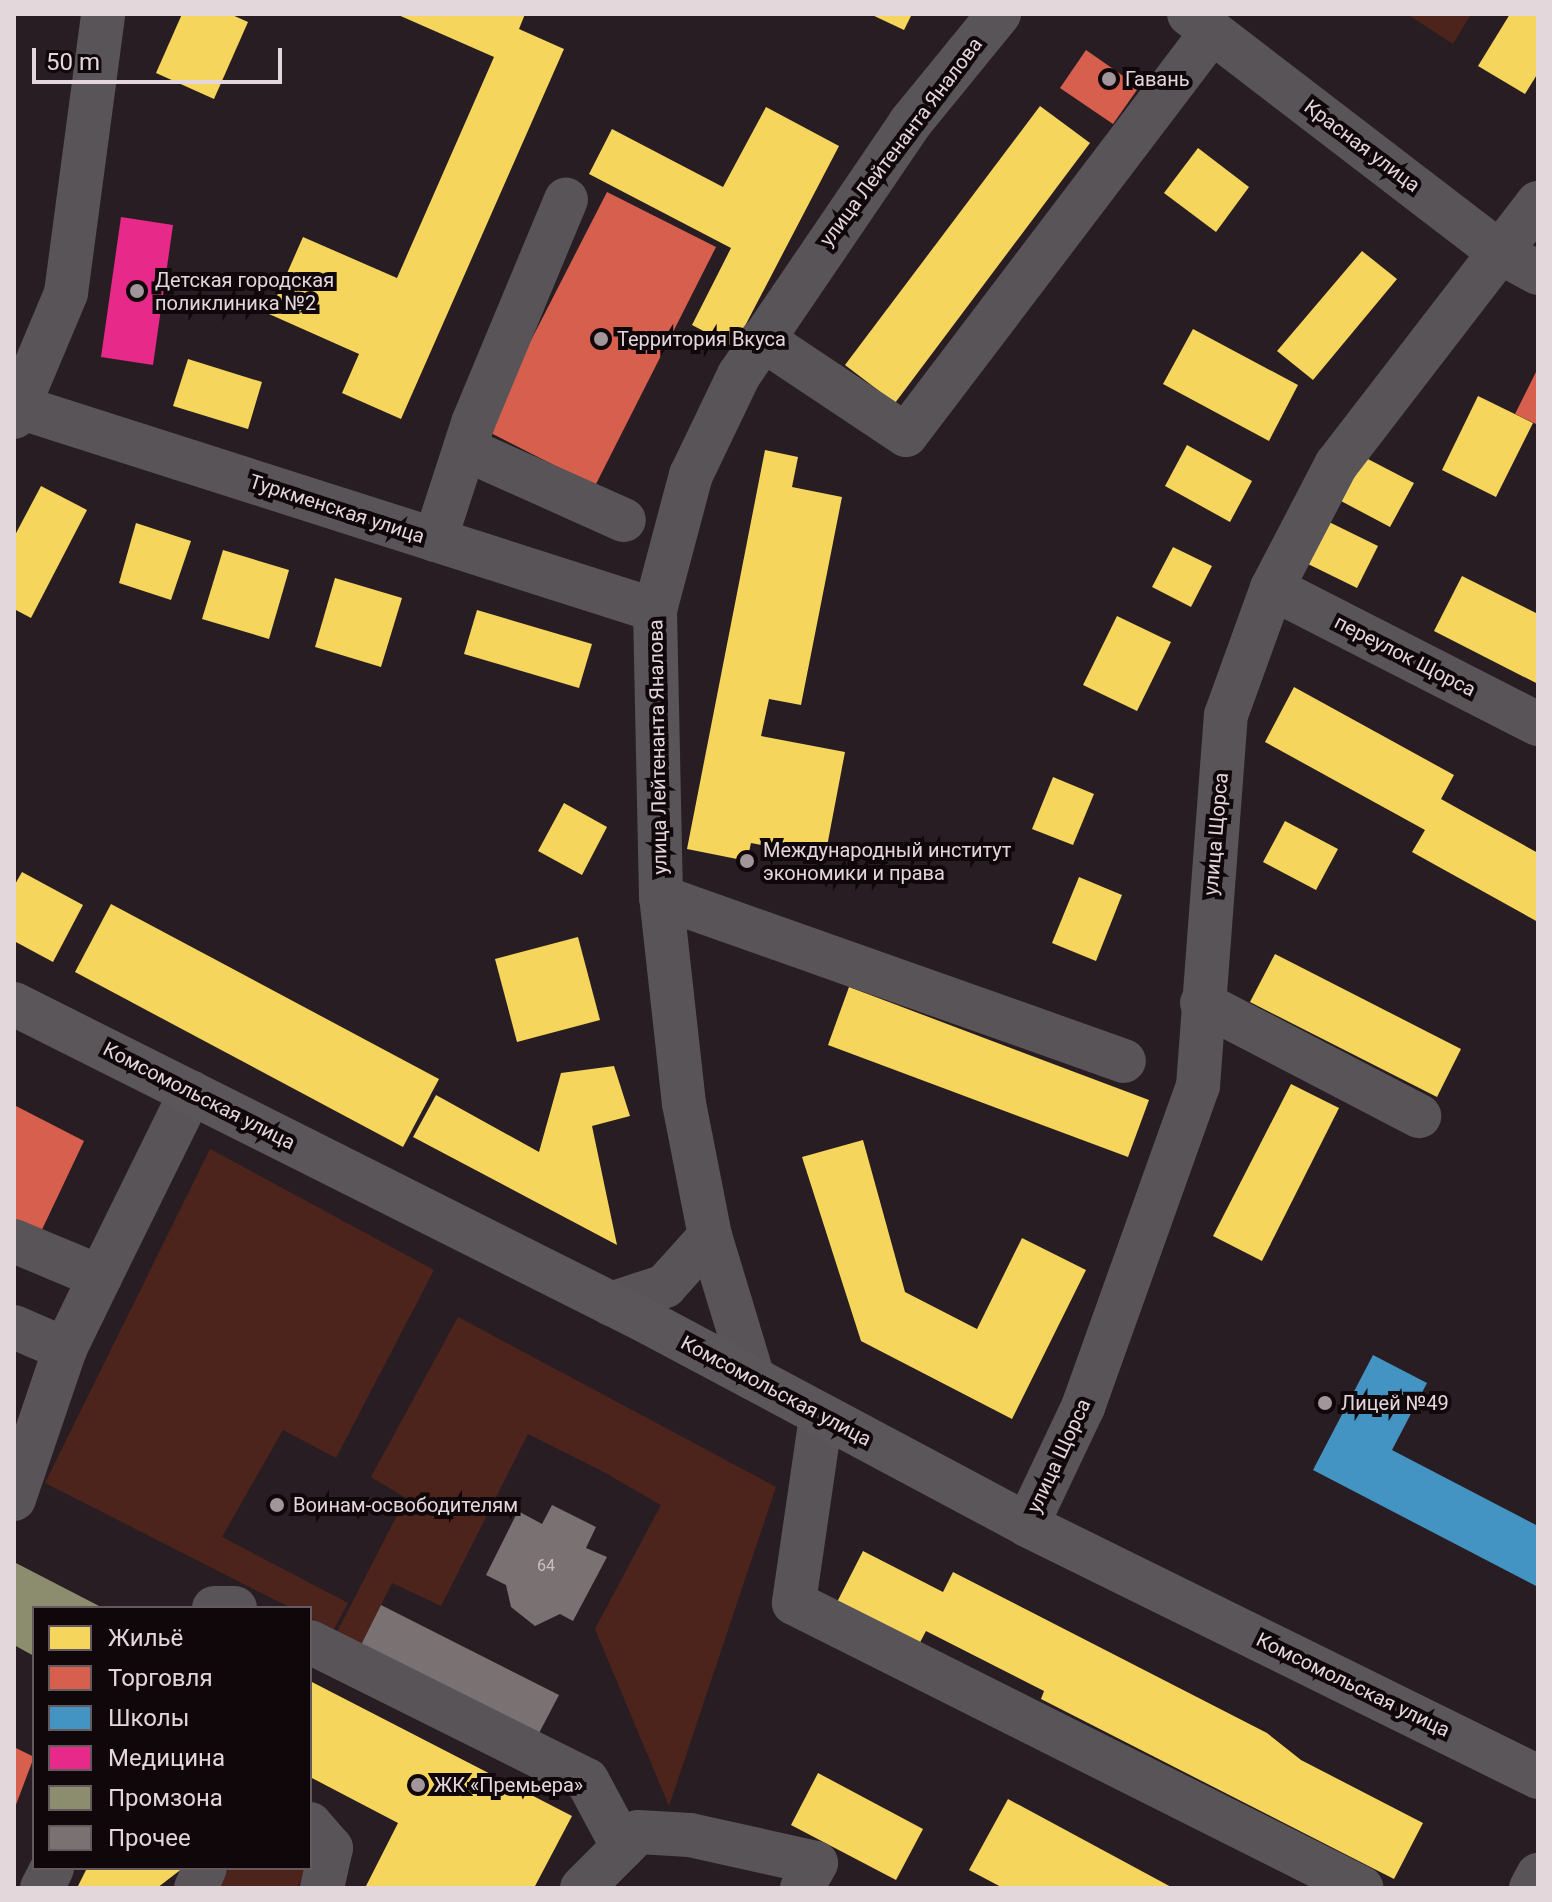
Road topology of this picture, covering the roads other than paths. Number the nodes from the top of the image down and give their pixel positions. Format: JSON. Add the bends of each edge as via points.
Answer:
{"nodes":[{"id":1,"x":103,"y":14,"type":"edge"},
{"id":2,"x":999,"y":14,"type":"edge"},
{"id":3,"x":1200,"y":23,"type":"edge"},
{"id":4,"x":566,"y":200,"type":"dead end"},
{"id":5,"x":1538,"y":203,"type":"edge"},
{"id":6,"x":1520,"y":263,"type":"edge"},
{"id":7,"x":762,"y":339,"type":"junction"},
{"id":8,"x":17,"y":412,"type":"edge"},
{"id":9,"x":465,"y":449,"type":"junction"},
{"id":10,"x":624,"y":520,"type":"dead end"},
{"id":11,"x":435,"y":540,"type":"junction"},
{"id":12,"x":1272,"y":588,"type":"junction"},
{"id":13,"x":655,"y":610,"type":"junction"},
{"id":14,"x":1538,"y":724,"type":"edge"},
{"id":15,"x":661,"y":897,"type":"junction"},
{"id":16,"x":1202,"y":1003,"type":"junction"},
{"id":17,"x":14,"y":1004,"type":"edge"},
{"id":18,"x":1124,"y":1061,"type":"dead end"},
{"id":19,"x":191,"y":1092,"type":"junction"},
{"id":20,"x":1419,"y":1116,"type":"dead end"},
{"id":21,"x":710,"y":1236,"type":"junction"},
{"id":22,"x":14,"y":1241,"type":"edge"},
{"id":23,"x":100,"y":1277,"type":"junction"},
{"id":24,"x":611,"y":1304,"type":"junction"},
{"id":25,"x":14,"y":1327,"type":"edge"},
{"id":26,"x":65,"y":1349,"type":"junction"},
{"id":27,"x":753,"y":1378,"type":"junction"},
{"id":28,"x":821,"y":1417,"type":"junction"},
{"id":29,"x":14,"y":1499,"type":"edge"},
{"id":30,"x":1027,"y":1525,"type":"junction"},
{"id":31,"x":312,"y":1643,"type":"edge"},
{"id":32,"x":1538,"y":1777,"type":"edge"},
{"id":33,"x":312,"y":1826,"type":"edge"},
{"id":34,"x":623,"y":1847,"type":"junction"},
{"id":35,"x":51,"y":1870,"type":"edge"},
{"id":36,"x":1538,"y":1875,"type":"edge"},
{"id":37,"x":42,"y":1888,"type":"edge"},
{"id":38,"x":322,"y":1888,"type":"edge"},
{"id":39,"x":582,"y":1888,"type":"edge"},
{"id":40,"x":802,"y":1888,"type":"edge"},
{"id":41,"x":1362,"y":1888,"type":"edge"},
{"id":42,"x":1531,"y":1888,"type":"edge"}],
"edges":[{"from":1,"to":8,"type":"street","via":[[66,293]]},
{"from":2,"to":7,"type":"street","name":"улица Лейтенанта Яналова","via":[[910,123]]},
{"from":3,"to":6,"type":"street","name":"Красная улица"},
{"from":3,"to":7,"type":"street","via":[[906,435]]},
{"from":4,"to":9,"type":"street"},
{"from":5,"to":6,"type":"street","name":"улица Щорса"},
{"from":6,"to":12,"type":"street","name":"улица Щорса","via":[[1336,465]]},
{"from":7,"to":13,"type":"street","name":"улица Лейтенанта Яналова","via":[[691,475]]},
{"from":8,"to":11,"type":"street","name":"Туркменская улица"},
{"from":9,"to":10,"type":"street"},
{"from":9,"to":11,"type":"street"},
{"from":11,"to":13,"type":"street","name":"Туркменская улица"},
{"from":12,"to":14,"type":"street","name":"переулок Щорса"},
{"from":12,"to":16,"type":"street","name":"улица Щорса","via":[[1226,715]]},
{"from":13,"to":15,"type":"street","name":"улица Лейтенанта Яналова"},
{"from":15,"to":18,"type":"street"},
{"from":15,"to":21,"type":"street","name":"улица Лейтенанта Яналова","via":[[684,1104]]},
{"from":16,"to":20,"type":"street"},
{"from":16,"to":30,"type":"street","name":"улица Щорса","via":[[1198,1086],[1157,1216],[1083,1407]]},
{"from":17,"to":19,"type":"main road","name":"Комсомольская улица"},
{"from":19,"to":23,"type":"street"},
{"from":19,"to":24,"type":"main road","name":"Комсомольская улица"},
{"from":21,"to":24,"type":"street","via":[[665,1286]]},
{"from":21,"to":27,"type":"street","name":"улица Лейтенанта Яналова"},
{"from":22,"to":23,"type":"street"},
{"from":23,"to":26,"type":"street"},
{"from":24,"to":27,"type":"main road","name":"Комсомольская улица"},
{"from":25,"to":26,"type":"street"},
{"from":26,"to":29,"type":"street"},
{"from":27,"to":28,"type":"main road","name":"Комсомольская улица"},
{"from":28,"to":30,"type":"main road","name":"Комсомольская улица"},
{"from":28,"to":41,"type":"street","via":[[794,1603]]},
{"from":30,"to":32,"type":"main road","name":"Комсомольская улица"},
{"from":31,"to":34,"type":"street","via":[[587,1780]]},
{"from":33,"to":38,"type":"street","via":[[331,1848]]},
{"from":34,"to":39,"type":"street"},
{"from":34,"to":40,"type":"street","via":[[638,1832],[690,1835],[816,1863]]},
{"from":35,"to":37,"type":"street"},
{"from":36,"to":42,"type":"street"}]}
